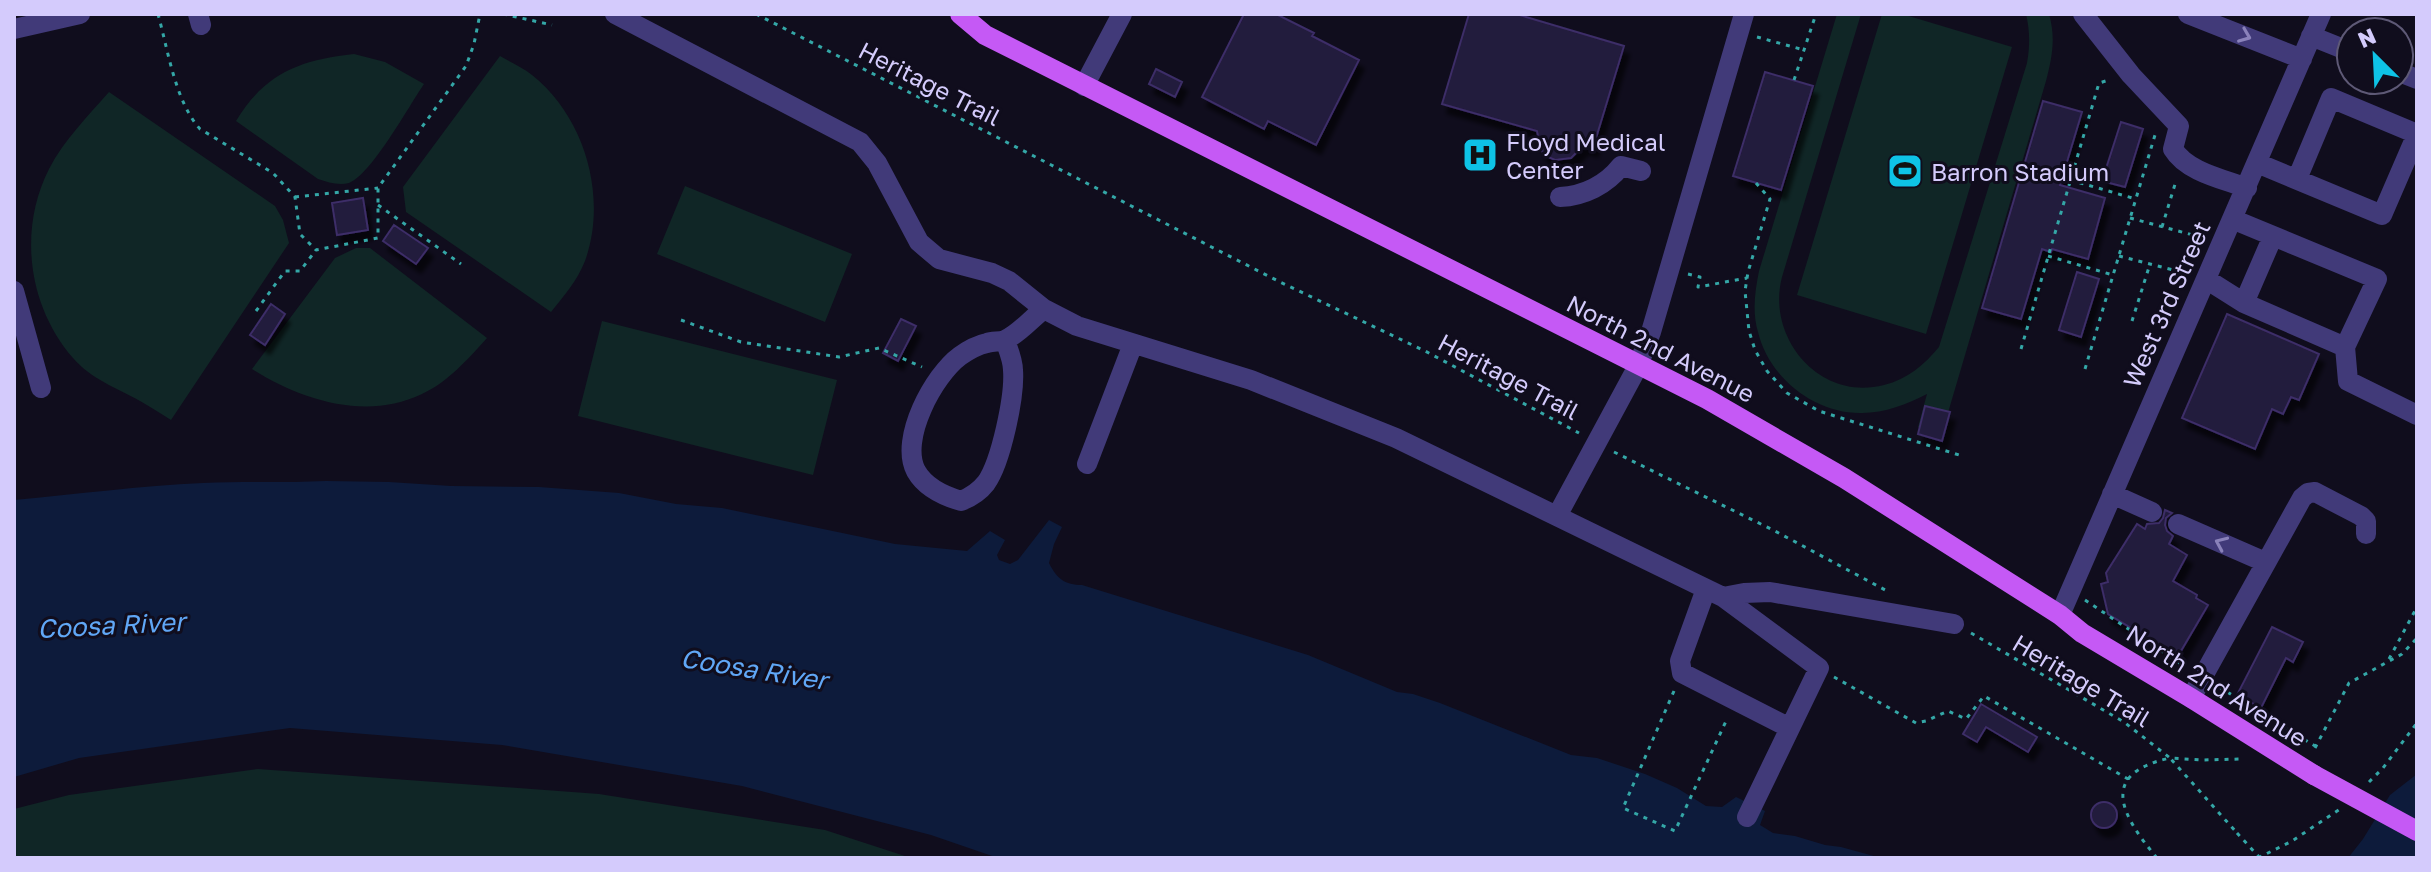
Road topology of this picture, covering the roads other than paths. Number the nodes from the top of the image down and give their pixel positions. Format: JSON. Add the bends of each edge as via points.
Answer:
{"nodes":[{"id":1,"x":80,"y":14,"type":"edge"},
{"id":2,"x":615,"y":14,"type":"edge"},
{"id":3,"x":960,"y":14,"type":"edge"},
{"id":4,"x":1122,"y":14,"type":"edge"},
{"id":5,"x":2083,"y":14,"type":"edge"},
{"id":6,"x":2188,"y":14,"type":"edge"},
{"id":7,"x":2321,"y":14,"type":"edge"},
{"id":8,"x":1742,"y":23,"type":"edge"},
{"id":9,"x":14,"y":29,"type":"edge"},
{"id":10,"x":2311,"y":36,"type":"junction"},
{"id":11,"x":2335,"y":46,"type":"edge"},
{"id":12,"x":2302,"y":59,"type":"junction"},
{"id":13,"x":1084,"y":86,"type":"junction"},
{"id":14,"x":2257,"y":163,"type":"junction"},
{"id":15,"x":1641,"y":171,"type":"dead end"},
{"id":16,"x":2297,"y":179,"type":"junction"},
{"id":17,"x":2247,"y":188,"type":"junction"},
{"id":18,"x":1560,"y":197,"type":"dead end"},
{"id":19,"x":2232,"y":219,"type":"junction"},
{"id":20,"x":2273,"y":236,"type":"junction"},
{"id":21,"x":2206,"y":279,"type":"junction"},
{"id":22,"x":14,"y":291,"type":"edge"},
{"id":23,"x":2244,"y":303,"type":"junction"},
{"id":24,"x":1044,"y":309,"type":"junction"},
{"id":25,"x":1005,"y":340,"type":"junction"},
{"id":26,"x":1133,"y":344,"type":"junction"},
{"id":27,"x":2345,"y":347,"type":"junction"},
{"id":28,"x":23,"y":357,"type":"edge"},
{"id":29,"x":1638,"y":366,"type":"junction"},
{"id":30,"x":41,"y":388,"type":"dead end"},
{"id":31,"x":2417,"y":415,"type":"edge"},
{"id":32,"x":1087,"y":464,"type":"dead end"},
{"id":33,"x":2112,"y":494,"type":"junction"},
{"id":34,"x":2152,"y":512,"type":"dead end"},
{"id":35,"x":1557,"y":516,"type":"junction"},
{"id":36,"x":2178,"y":524,"type":"dead end"},
{"id":37,"x":2366,"y":534,"type":"dead end"},
{"id":38,"x":2265,"y":562,"type":"junction"},
{"id":39,"x":1715,"y":593,"type":"junction"},
{"id":40,"x":2060,"y":615,"type":"junction"},
{"id":41,"x":1954,"y":624,"type":"road end"},
{"id":42,"x":2191,"y":698,"type":"junction"},
{"id":43,"x":1790,"y":728,"type":"junction"},
{"id":44,"x":1747,"y":817,"type":"dead end"},
{"id":45,"x":2417,"y":831,"type":"edge"}],
"edges":[{"from":1,"to":9,"type":"street"},
{"from":2,"to":24,"type":"street","via":[[860,142],[925,250],[1009,281]]},
{"from":3,"to":13,"type":"main road","name":"North 2nd Avenue","via":[[985,35]]},
{"from":4,"to":13,"type":"street"},
{"from":5,"to":17,"type":"street","via":[[2179,126],[2173,149],[2183,160]]},
{"from":6,"to":12,"type":"street","one_way":true},
{"from":7,"to":10,"type":"street","name":"West 3rd Street"},
{"from":8,"to":29,"type":"street"},
{"from":10,"to":11,"type":"street"},
{"from":10,"to":12,"type":"street","name":"West 3rd Street"},
{"from":12,"to":14,"type":"street","name":"West 3rd Street"},
{"from":13,"to":29,"type":"main road","name":"North 2nd Avenue"},
{"from":14,"to":16,"type":"street"},
{"from":14,"to":17,"type":"street","name":"West 3rd Street"},
{"from":15,"to":18,"type":"street","via":[[1621,166],[1590,190]]},
{"from":16,"to":16,"type":"street","via":[[2382,215],[2417,134],[2331,98]]},
{"from":17,"to":19,"type":"street","name":"West 3rd Street"},
{"from":19,"to":20,"type":"street"},
{"from":19,"to":21,"type":"street","name":"West 3rd Street"},
{"from":20,"to":23,"type":"street"},
{"from":20,"to":27,"type":"street","via":[[2377,279]]},
{"from":21,"to":23,"type":"street"},
{"from":21,"to":33,"type":"street","name":"West 3rd Street"},
{"from":22,"to":28,"type":"street"},
{"from":23,"to":27,"type":"street"},
{"from":24,"to":25,"type":"street"},
{"from":24,"to":26,"type":"street"},
{"from":25,"to":25,"type":"street","via":[[972,349],[940,375],[915,430],[916,471],[936,491],[961,501],[984,486],[1003,442],[1013,369]]},
{"from":26,"to":32,"type":"street"},
{"from":26,"to":35,"type":"street","via":[[1336,412]]},
{"from":27,"to":31,"type":"street","via":[[2348,381]]},
{"from":28,"to":30,"type":"street"},
{"from":29,"to":35,"type":"street"},
{"from":29,"to":40,"type":"main road","name":"North 2nd Avenue","via":[[1770,434]]},
{"from":33,"to":34,"type":"street"},
{"from":33,"to":40,"type":"street","name":"West 3rd Street"},
{"from":35,"to":39,"type":"street"},
{"from":38,"to":36,"type":"street","one_way":true},
{"from":37,"to":38,"type":"street","via":[[2361,516],[2321,494],[2308,493]]},
{"from":38,"to":42,"type":"street"},
{"from":39,"to":41,"type":"street","via":[[1770,592]]},
{"from":39,"to":43,"type":"street","via":[[1819,668]]},
{"from":39,"to":43,"type":"street","via":[[1680,661],[1682,673]]},
{"from":40,"to":42,"type":"main road","name":"North 2nd Avenue"},
{"from":42,"to":45,"type":"main road","name":"North 2nd Avenue","bridge":true},
{"from":43,"to":44,"type":"street"}]}
